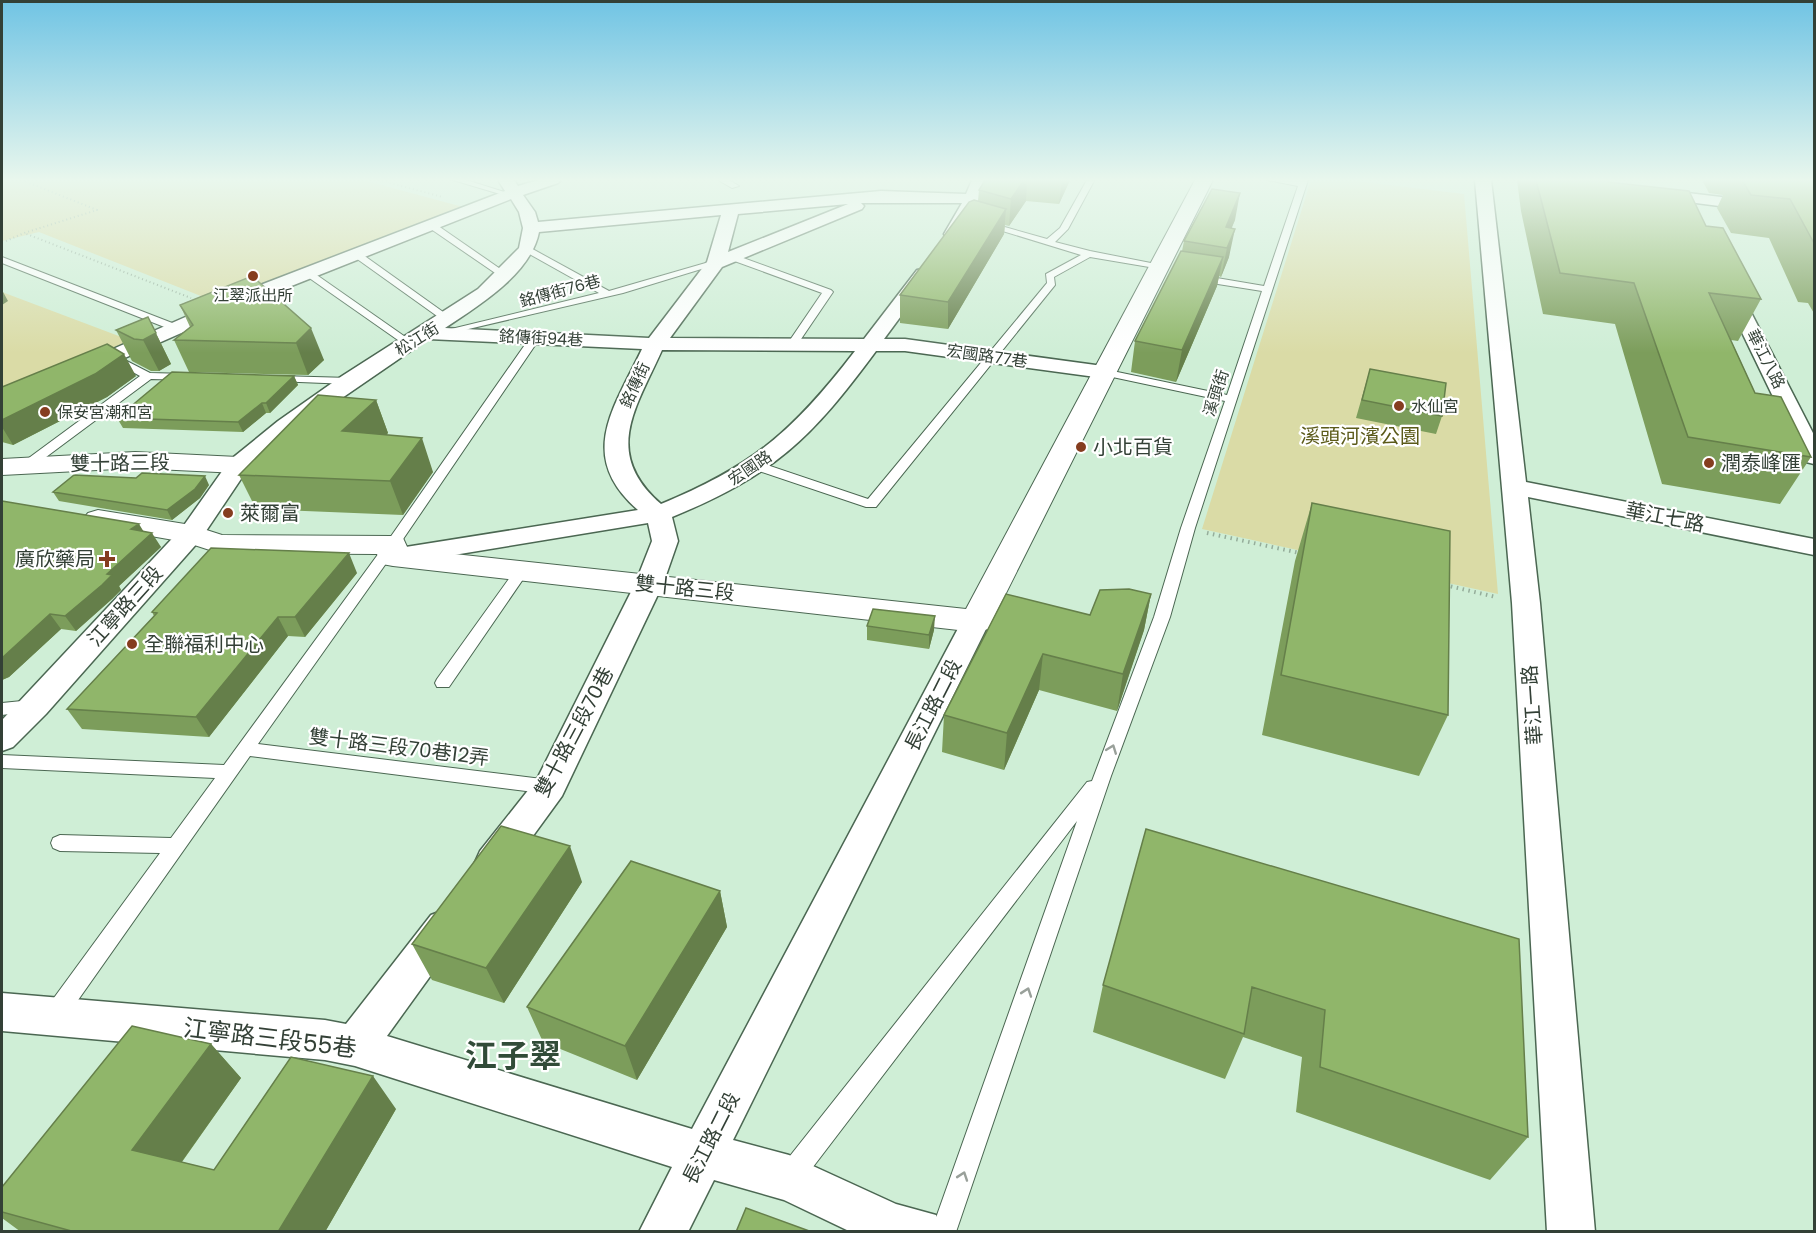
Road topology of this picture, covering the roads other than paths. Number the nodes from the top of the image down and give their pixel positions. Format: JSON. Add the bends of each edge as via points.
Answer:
{"nodes":[{"id":1,"x":399,"y":238,"type":"edge"},
{"id":2,"x":449,"y":238,"type":"edge"},
{"id":3,"x":529,"y":238,"type":"edge"},
{"id":4,"x":727,"y":238,"type":"edge"},
{"id":5,"x":773,"y":238,"type":"edge"},
{"id":6,"x":946,"y":238,"type":"edge"},
{"id":7,"x":1039,"y":238,"type":"edge"},
{"id":8,"x":1054,"y":238,"type":"edge"},
{"id":9,"x":1176,"y":238,"type":"edge"},
{"id":10,"x":1285,"y":238,"type":"edge"},
{"id":11,"x":1489,"y":238,"type":"edge"},
{"id":12,"x":1048,"y":243,"type":"junction"},
{"id":13,"x":527,"y":249,"type":"junction"},
{"id":14,"x":356,"y":254,"type":"junction"},
{"id":15,"x":1089,"y":254,"type":"junction"},
{"id":16,"x":2,"y":260,"type":"edge"},
{"id":17,"x":724,"y":260,"type":"junction"},
{"id":18,"x":1721,"y":270,"type":"edge"},
{"id":19,"x":1160,"y":271,"type":"junction"},
{"id":20,"x":308,"y":273,"type":"junction"},
{"id":21,"x":504,"y":275,"type":"junction"},
{"id":22,"x":1189,"y":277,"type":"edge"},
{"id":23,"x":1267,"y":289,"type":"junction"},
{"id":24,"x":608,"y":294,"type":"junction"},
{"id":25,"x":176,"y":328,"type":"junction"},
{"id":26,"x":440,"y":328,"type":"junction"},
{"id":27,"x":535,"y":338,"type":"junction"},
{"id":28,"x":409,"y":343,"type":"junction"},
{"id":29,"x":793,"y":343,"type":"junction"},
{"id":30,"x":655,"y":344,"type":"junction"},
{"id":31,"x":871,"y":346,"type":"junction"},
{"id":32,"x":112,"y":356,"type":"junction"},
{"id":33,"x":990,"y":357,"type":"junction"},
{"id":34,"x":1102,"y":372,"type":"junction"},
{"id":35,"x":72,"y":374,"type":"edge"},
{"id":36,"x":148,"y":376,"type":"junction"},
{"id":37,"x":195,"y":377,"type":"edge"},
{"id":38,"x":266,"y":379,"type":"edge"},
{"id":39,"x":350,"y":381,"type":"junction"},
{"id":40,"x":1232,"y":399,"type":"junction"},
{"id":41,"x":1815,"y":457,"type":"edge"},
{"id":42,"x":238,"y":465,"type":"junction"},
{"id":43,"x":14,"y":466,"type":"edge"},
{"id":44,"x":758,"y":466,"type":"junction"},
{"id":45,"x":1515,"y":487,"type":"junction"},
{"id":46,"x":658,"y":514,"type":"junction"},
{"id":47,"x":75,"y":516,"type":"edge"},
{"id":48,"x":191,"y":534,"type":"junction"},
{"id":49,"x":1815,"y":547,"type":"edge"},
{"id":50,"x":393,"y":551,"type":"junction"},
{"id":51,"x":521,"y":572,"type":"junction"},
{"id":52,"x":649,"y":584,"type":"junction"},
{"id":53,"x":988,"y":621,"type":"junction"},
{"id":54,"x":443,"y":683,"type":"dead end"},
{"id":55,"x":35,"y":706,"type":"junction"},
{"id":56,"x":2,"y":709,"type":"edge"},
{"id":57,"x":2,"y":739,"type":"edge"},
{"id":58,"x":244,"y":749,"type":"junction"},
{"id":59,"x":2,"y":761,"type":"edge"},
{"id":60,"x":228,"y":772,"type":"junction"},
{"id":61,"x":1102,"y":776,"type":"junction"},
{"id":62,"x":550,"y":787,"type":"junction"},
{"id":63,"x":60,"y":843,"type":"dead end"},
{"id":64,"x":175,"y":846,"type":"junction"},
{"id":65,"x":2,"y":1012,"type":"edge"},
{"id":66,"x":53,"y":1017,"type":"junction"},
{"id":67,"x":355,"y":1046,"type":"junction"},
{"id":68,"x":703,"y":1155,"type":"junction"},
{"id":69,"x":789,"y":1178,"type":"junction"},
{"id":70,"x":906,"y":1229,"type":"edge"},
{"id":71,"x":663,"y":1232,"type":"edge"},
{"id":72,"x":944,"y":1232,"type":"edge"},
{"id":73,"x":1571,"y":1232,"type":"edge"}],
"edges":[{"from":1,"to":14,"type":"street"},
{"from":2,"to":21,"type":"lane"},
{"from":3,"to":13,"type":"street"},
{"from":4,"to":17,"type":"street","name":"銘傳街"},
{"from":5,"to":17,"type":"street"},
{"from":6,"to":31,"type":"street","name":"宏國路"},
{"from":7,"to":12,"type":"lane"},
{"from":8,"to":12,"type":"lane"},
{"from":9,"to":19,"type":"street","name":"長江路二段"},
{"from":10,"to":23,"type":"lane","name":"溪頭街"},
{"from":11,"to":45,"type":"street","name":"華江一路"},
{"from":12,"to":15,"type":"lane"},
{"from":13,"to":21,"type":"street","name":"松江街"},
{"from":13,"to":24,"type":"lane"},
{"from":14,"to":20,"type":"street"},
{"from":14,"to":26,"type":"lane"},
{"from":15,"to":19,"type":"lane"},
{"from":15,"to":33,"type":"lane","via":[[1049,276],[1052,283]]},
{"from":16,"to":25,"type":"lane"},
{"from":17,"to":24,"type":"lane","name":"銘傳街76巷"},
{"from":17,"to":29,"type":"lane","via":[[828,292]]},
{"from":17,"to":30,"type":"street","name":"銘傳街"},
{"from":18,"to":41,"type":"street","name":"華江八路"},
{"from":19,"to":34,"type":"street","name":"長江路二段"},
{"from":20,"to":25,"type":"street"},
{"from":20,"to":28,"type":"lane"},
{"from":21,"to":26,"type":"street","name":"松江街"},
{"from":22,"to":23,"type":"lane"},
{"from":23,"to":40,"type":"lane","name":"溪頭街"},
{"from":24,"to":26,"type":"lane","name":"銘傳街76巷"},
{"from":25,"to":32,"type":"street"},
{"from":26,"to":27,"type":"street","name":"銘傳街94巷"},
{"from":26,"to":28,"type":"street","name":"松江街"},
{"from":27,"to":30,"type":"street","name":"銘傳街94巷"},
{"from":27,"to":50,"type":"lane"},
{"from":28,"to":39,"type":"street","name":"松江街"},
{"from":29,"to":30,"type":"street","name":"銘傳街94巷"},
{"from":29,"to":31,"type":"street","name":"宏國路77巷"},
{"from":30,"to":46,"type":"street","name":"銘傳街","via":[[617,425],[615,451],[622,473],[637,496]]},
{"from":31,"to":33,"type":"street","name":"宏國路77巷","via":[[905,345]]},
{"from":31,"to":44,"type":"street","name":"宏國路","via":[[827,402]]},
{"from":32,"to":35,"type":"street"},
{"from":32,"to":36,"type":"lane"},
{"from":33,"to":34,"type":"street","name":"宏國路77巷"},
{"from":33,"to":44,"type":"lane","via":[[871,504]]},
{"from":34,"to":40,"type":"lane"},
{"from":34,"to":53,"type":"street","name":"長江路二段"},
{"from":36,"to":37,"type":"lane"},
{"from":36,"to":43,"type":"lane"},
{"from":38,"to":39,"type":"lane"},
{"from":39,"to":42,"type":"street","name":"松江街"},
{"from":61,"to":40,"type":"lane","name":"溪頭街","one_way":true},
{"from":42,"to":43,"type":"street","name":"雙十路三段","via":[[135,460]]},
{"from":42,"to":48,"type":"street","name":"江寧路三段"},
{"from":44,"to":46,"type":"street","name":"宏國路","via":[[712,492]]},
{"from":45,"to":49,"type":"street","name":"華江七路"},
{"from":45,"to":73,"type":"street","name":"華江一路"},
{"from":46,"to":50,"type":"street","name":"宏國路"},
{"from":46,"to":52,"type":"street","name":"雙十路三段70巷","via":[[665,541]]},
{"from":47,"to":48,"type":"street","name":"雙十路三段"},
{"from":48,"to":50,"type":"street","name":"雙十路三段","via":[[219,544]]},
{"from":48,"to":55,"type":"street","name":"江寧路三段"},
{"from":50,"to":51,"type":"street","name":"雙十路三段"},
{"from":50,"to":58,"type":"lane"},
{"from":51,"to":52,"type":"street","name":"雙十路三段"},
{"from":51,"to":54,"type":"lane"},
{"from":52,"to":53,"type":"street","name":"雙十路三段"},
{"from":52,"to":62,"type":"street","name":"雙十路三段70巷"},
{"from":53,"to":68,"type":"street","name":"長江路二段"},
{"from":55,"to":56,"type":"lane"},
{"from":55,"to":57,"type":"street","name":"江寧路三段"},
{"from":58,"to":60,"type":"lane"},
{"from":58,"to":62,"type":"lane","name":"雙十路三段70巷12弄"},
{"from":59,"to":60,"type":"lane"},
{"from":60,"to":64,"type":"lane"},
{"from":61,"to":69,"type":"lane"},
{"from":72,"to":61,"type":"lane","name":"溪頭街","one_way":true},
{"from":62,"to":67,"type":"street","name":"雙十路三段70巷"},
{"from":63,"to":64,"type":"lane"},
{"from":64,"to":66,"type":"lane"},
{"from":65,"to":66,"type":"street","name":"江寧路三段55巷"},
{"from":66,"to":67,"type":"street","name":"江寧路三段55巷","via":[[325,1040]]},
{"from":67,"to":68,"type":"street","name":"江寧路三段55巷"},
{"from":68,"to":69,"type":"street","name":"江寧路三段55巷"},
{"from":68,"to":71,"type":"street","name":"長江路二段"},
{"from":69,"to":70,"type":"street","name":"江寧路三段55巷"}]}
